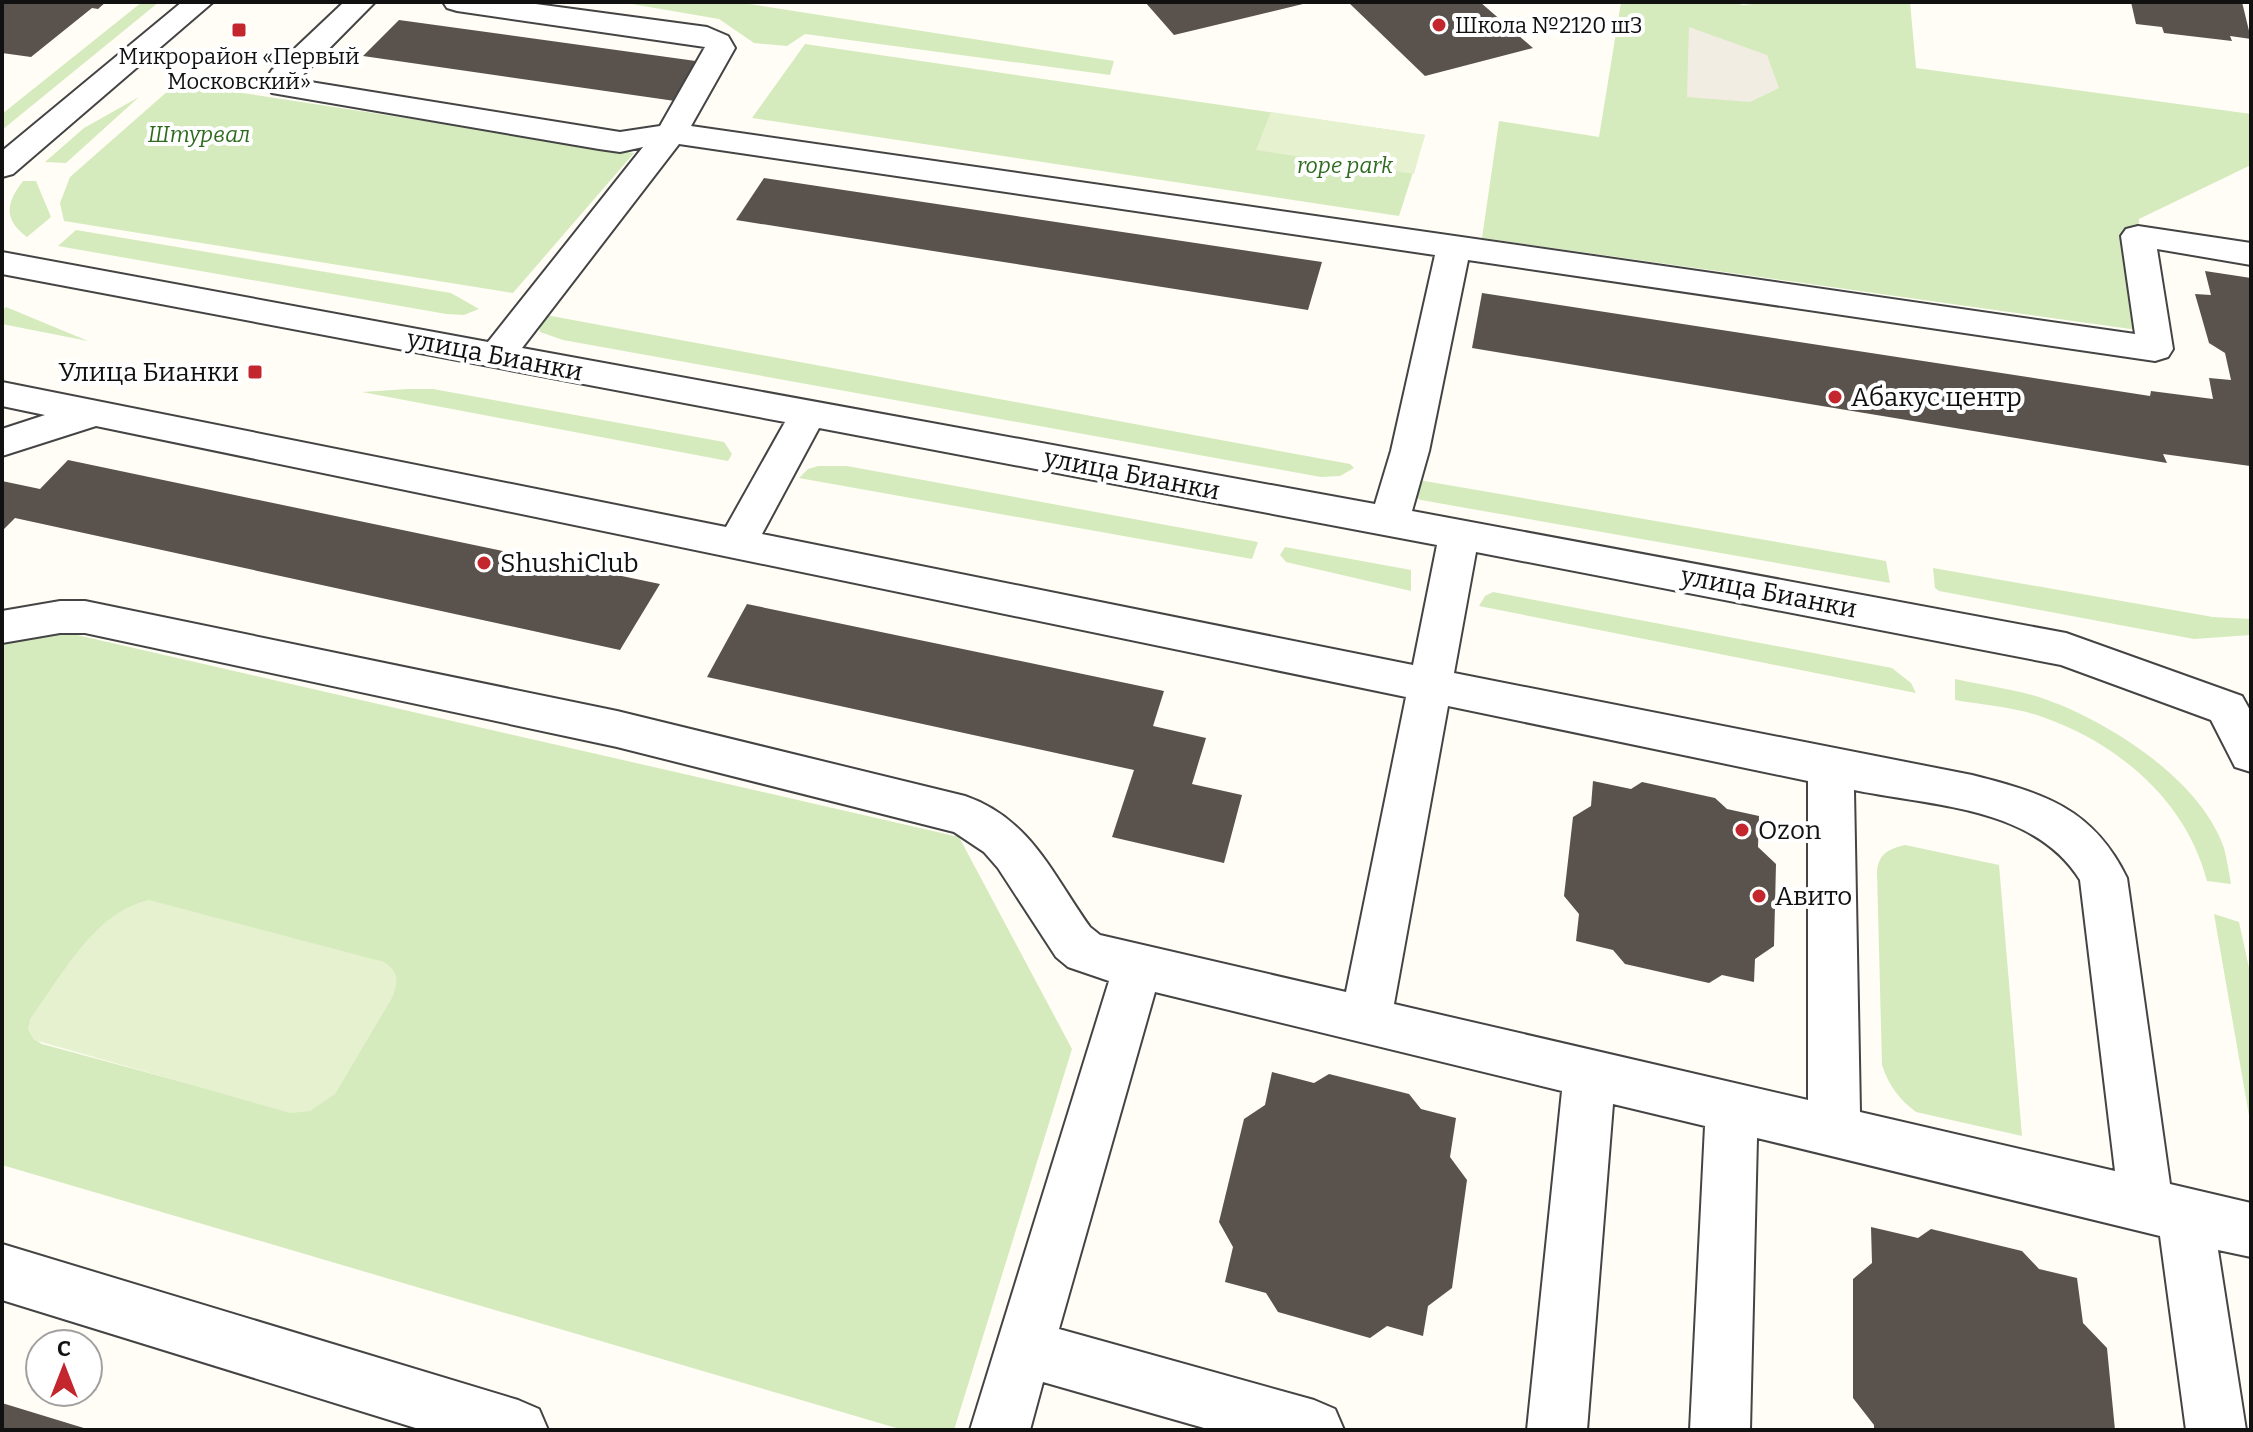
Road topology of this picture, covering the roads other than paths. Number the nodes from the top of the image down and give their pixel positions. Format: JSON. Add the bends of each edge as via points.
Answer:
{"nodes":[{"id":1,"x":199,"y":2,"type":"edge"},
{"id":2,"x":361,"y":2,"type":"edge"},
{"id":3,"x":457,"y":2,"type":"edge"},
{"id":4,"x":671,"y":133,"type":"junction"},
{"id":5,"x":2,"y":167,"type":"edge"},
{"id":6,"x":1454,"y":246,"type":"junction"},
{"id":7,"x":2251,"y":254,"type":"edge"},
{"id":8,"x":2,"y":263,"type":"edge"},
{"id":9,"x":497,"y":355,"type":"junction"},
{"id":10,"x":2,"y":394,"type":"edge"},
{"id":11,"x":94,"y":413,"type":"junction"},
{"id":12,"x":808,"y":413,"type":"junction"},
{"id":13,"x":2,"y":443,"type":"edge"},
{"id":14,"x":1389,"y":522,"type":"junction"},
{"id":15,"x":1459,"y":534,"type":"junction"},
{"id":16,"x":737,"y":544,"type":"junction"},
{"id":17,"x":2,"y":627,"type":"edge"},
{"id":18,"x":1430,"y":685,"type":"junction"},
{"id":19,"x":2239,"y":700,"type":"edge"},
{"id":20,"x":2251,"y":754,"type":"edge"},
{"id":21,"x":1831,"y":767,"type":"junction"},
{"id":22,"x":1138,"y":966,"type":"junction"},
{"id":23,"x":1366,"y":1020,"type":"junction"},
{"id":24,"x":1590,"y":1074,"type":"junction"},
{"id":25,"x":1732,"y":1108,"type":"junction"},
{"id":26,"x":1834,"y":1133,"type":"junction"},
{"id":27,"x":2166,"y":1210,"type":"junction"},
{"id":28,"x":2251,"y":1230,"type":"edge"},
{"id":29,"x":2,"y":1272,"type":"edge"},
{"id":30,"x":1025,"y":1348,"type":"junction"},
{"id":31,"x":518,"y":1430,"type":"edge"},
{"id":32,"x":1000,"y":1430,"type":"edge"},
{"id":33,"x":1314,"y":1430,"type":"edge"},
{"id":34,"x":1557,"y":1430,"type":"edge"},
{"id":35,"x":1720,"y":1430,"type":"edge"},
{"id":36,"x":2216,"y":1430,"type":"edge"}],
"edges":[{"from":1,"to":5,"type":"street"},
{"from":2,"to":4,"type":"street","via":[[283,76],[283,87],[599,140],[620,142]]},
{"from":3,"to":4,"type":"street","via":[[707,36],[718,42],[719,55]]},
{"from":4,"to":6,"type":"street"},
{"from":4,"to":9,"type":"street"},
{"from":6,"to":7,"type":"street","via":[[2155,349],[2138,236]]},
{"from":6,"to":14,"type":"street","via":[[1410,451]]},
{"from":8,"to":9,"type":"street","name":"улица Бианки"},
{"from":9,"to":12,"type":"street","name":"улица Бианки"},
{"from":10,"to":11,"type":"street"},
{"from":11,"to":13,"type":"street"},
{"from":11,"to":16,"type":"street"},
{"from":12,"to":14,"type":"street","name":"улица Бианки"},
{"from":12,"to":16,"type":"street"},
{"from":14,"to":15,"type":"street","name":"улица Бианки"},
{"from":15,"to":18,"type":"street"},
{"from":15,"to":19,"type":"street","name":"улица Бианки","via":[[2066,649]]},
{"from":16,"to":18,"type":"street"},
{"from":17,"to":22,"type":"street","via":[[85,617],[617,729],[965,815],[1011,848],[1073,942],[1085,952]]},
{"from":18,"to":21,"type":"street"},
{"from":18,"to":23,"type":"street"},
{"from":19,"to":20,"type":"street"},
{"from":21,"to":26,"type":"street"},
{"from":21,"to":27,"type":"street","via":[[2006,803],[2044,817],[2089,853],[2103,878]]},
{"from":22,"to":23,"type":"street"},
{"from":22,"to":30,"type":"street"},
{"from":23,"to":24,"type":"street"},
{"from":24,"to":25,"type":"street"},
{"from":24,"to":34,"type":"street"},
{"from":25,"to":26,"type":"street"},
{"from":25,"to":35,"type":"street"},
{"from":26,"to":27,"type":"street"},
{"from":27,"to":28,"type":"street"},
{"from":27,"to":36,"type":"street"},
{"from":29,"to":31,"type":"street"},
{"from":30,"to":32,"type":"street"},
{"from":30,"to":33,"type":"street"}]}
